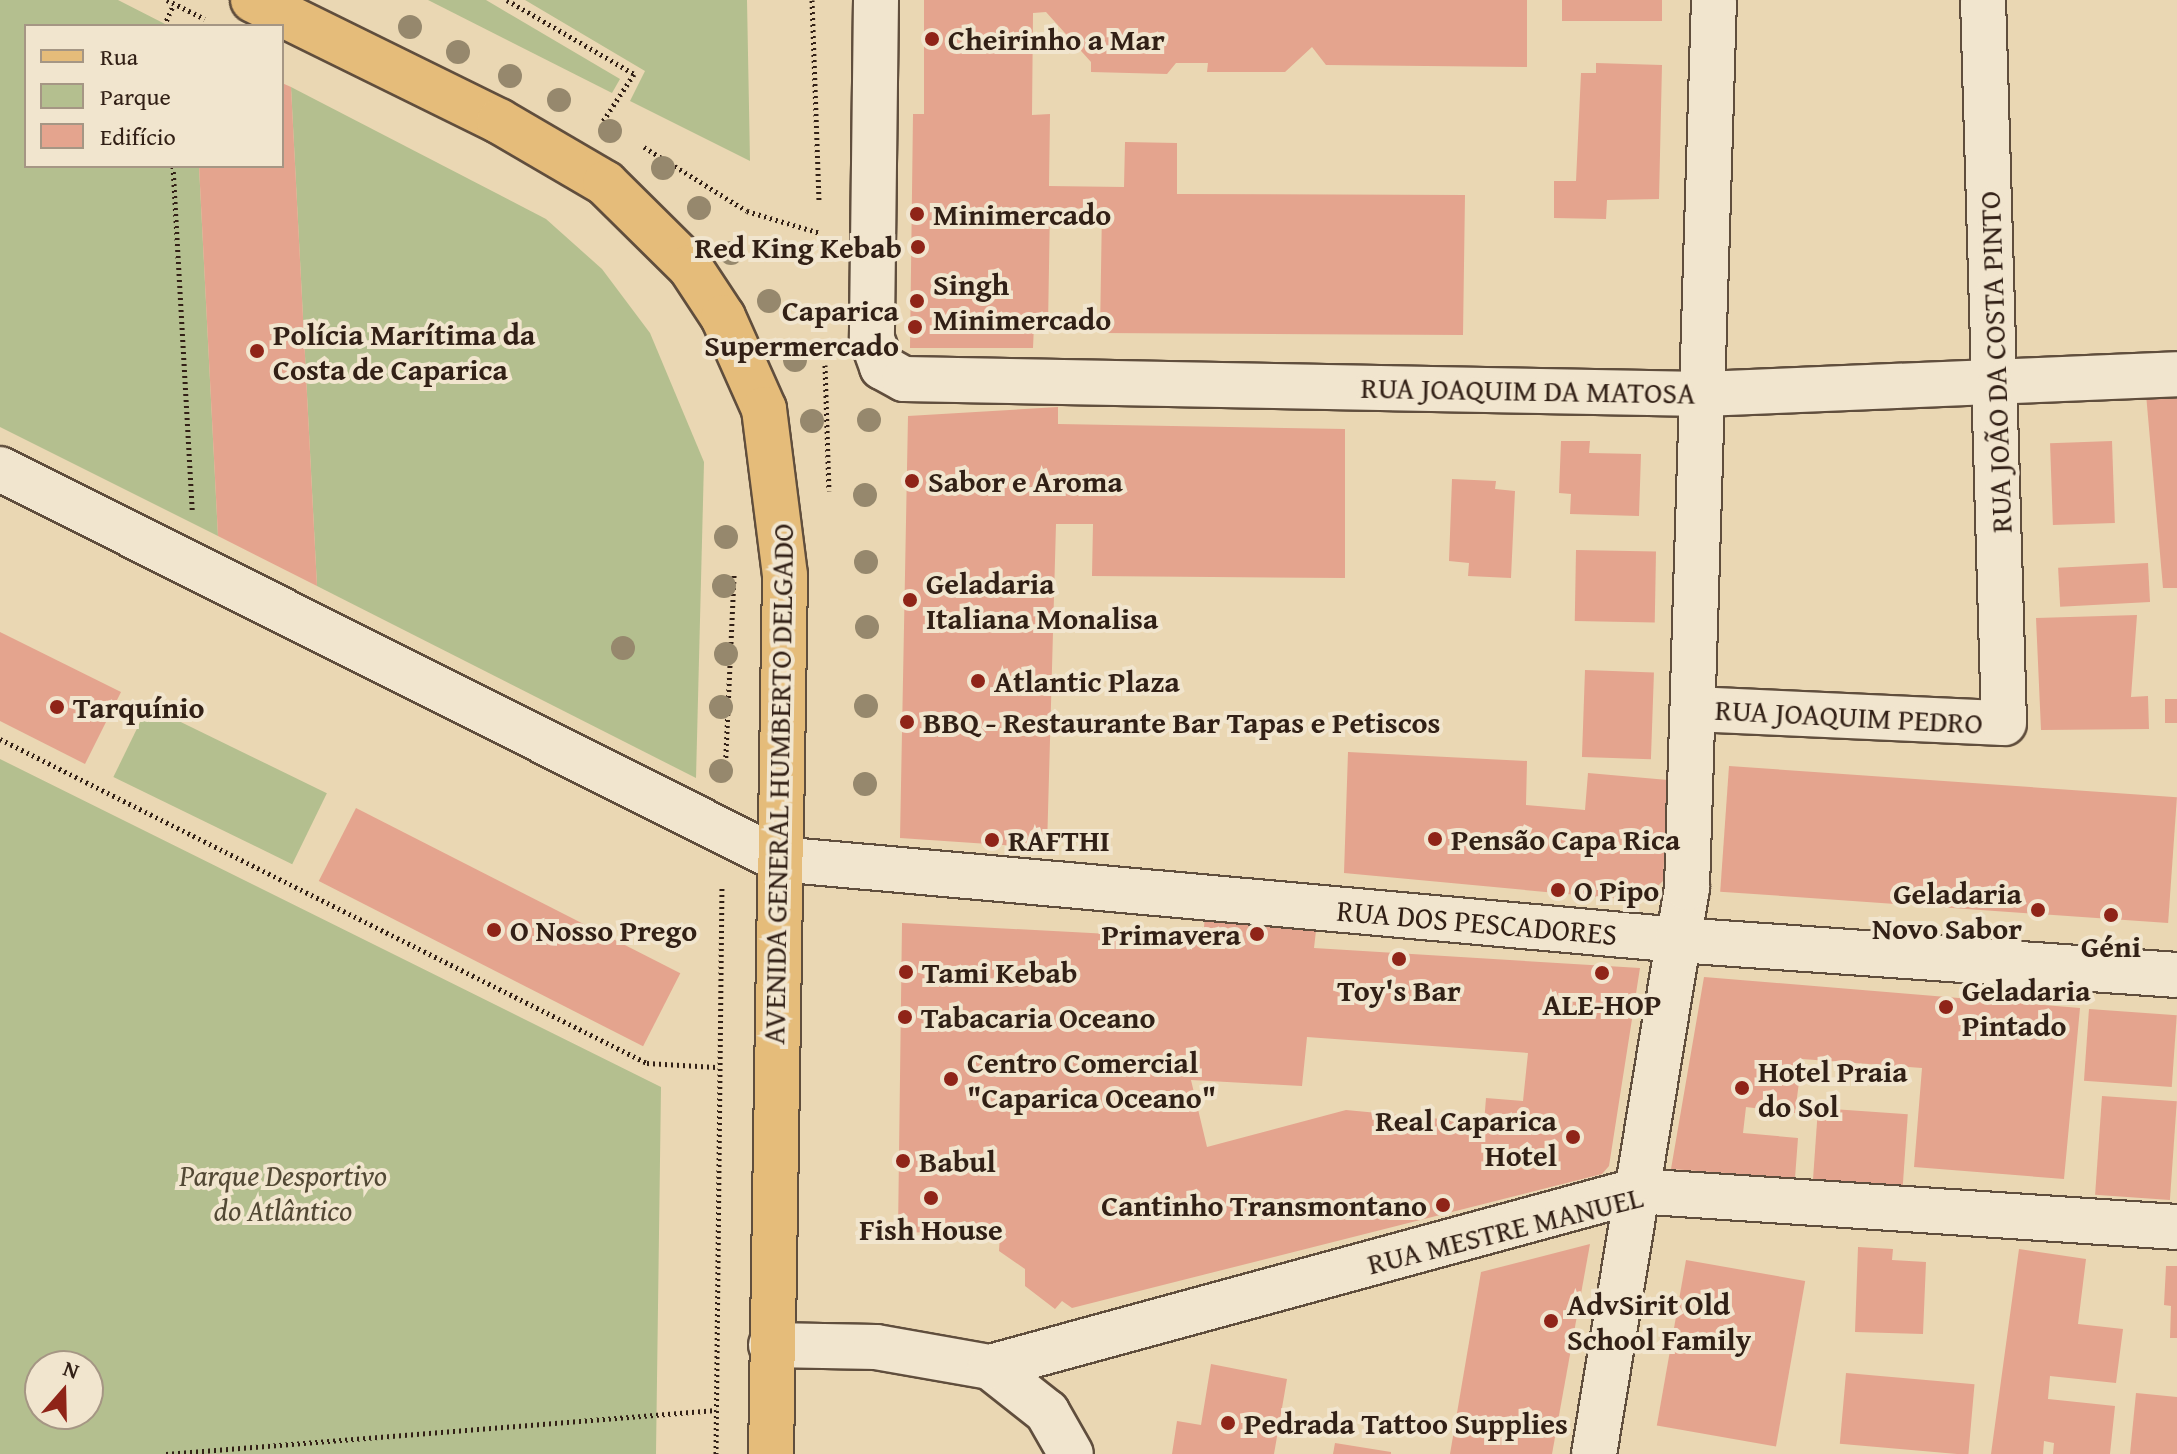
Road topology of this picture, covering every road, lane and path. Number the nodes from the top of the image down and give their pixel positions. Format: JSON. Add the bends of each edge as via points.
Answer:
{"nodes":[{"id":1,"x":167,"y":0,"type":"edge"},
{"id":2,"x":253,"y":0,"type":"edge"},
{"id":3,"x":507,"y":0,"type":"edge"},
{"id":4,"x":876,"y":0,"type":"edge"},
{"id":5,"x":1714,"y":0,"type":"edge"},
{"id":6,"x":1983,"y":0,"type":"edge"},
{"id":7,"x":174,"y":4,"type":"junction"},
{"id":8,"x":165,"y":24,"type":"edge"},
{"id":9,"x":215,"y":24,"type":"edge"},
{"id":10,"x":592,"y":115,"type":"dead end"},
{"id":11,"x":606,"y":123,"type":"junction"},
{"id":12,"x":619,"y":131,"type":"dead end"},
{"id":13,"x":632,"y":139,"type":"dead end"},
{"id":14,"x":173,"y":168,"type":"edge"},
{"id":15,"x":820,"y":233,"type":"dead end"},
{"id":16,"x":2177,"y":374,"type":"edge"},
{"id":17,"x":1996,"y":382,"type":"junction"},
{"id":18,"x":1703,"y":394,"type":"junction"},
{"id":19,"x":0,"y":469,"type":"edge"},
{"id":20,"x":181,"y":559,"type":"junction"},
{"id":21,"x":1693,"y":709,"type":"junction"},
{"id":22,"x":2004,"y":723,"type":"joint"},
{"id":23,"x":0,"y":739,"type":"edge"},
{"id":24,"x":778,"y":859,"type":"junction"},
{"id":25,"x":1678,"y":940,"type":"junction"},
{"id":26,"x":2177,"y":975,"type":"edge"},
{"id":27,"x":716,"y":1067,"type":"dead end"},
{"id":28,"x":1635,"y":1191,"type":"junction"},
{"id":29,"x":2177,"y":1227,"type":"edge"},
{"id":30,"x":771,"y":1345,"type":"junction"},
{"id":31,"x":990,"y":1367,"type":"junction"},
{"id":32,"x":716,"y":1410,"type":"dead end"},
{"id":33,"x":166,"y":1454,"type":"edge"},
{"id":34,"x":771,"y":1454,"type":"edge"},
{"id":35,"x":1071,"y":1454,"type":"edge"},
{"id":36,"x":1594,"y":1454,"type":"edge"}],
"edges":[{"from":1,"to":7,"type":"path"},
{"from":2,"to":24,"type":"main road","name":"AVENIDA GENERAL HUMBERTO DELGADO","via":[[499,121],[605,183],[651,222],[723,317],[764,409],[777,475],[785,575]]},
{"from":3,"to":11,"type":"path","via":[[634,74]]},
{"from":4,"to":18,"type":"street","name":"RUA JOAQUIM DA MATOSA","via":[[872,339],[882,367],[904,379]]},
{"from":5,"to":18,"type":"street"},
{"from":6,"to":17,"type":"street","name":"RUA JOÃO DA COSTA PINTO"},
{"from":7,"to":8,"type":"path"},
{"from":7,"to":9,"type":"path"},
{"from":10,"to":11,"type":"path"},
{"from":11,"to":12,"type":"path"},
{"from":13,"to":15,"type":"path","via":[[747,211]]},
{"from":14,"to":20,"type":"path","via":[[193,496]]},
{"from":16,"to":17,"type":"street","name":"RUA JOAQUIM DA MATOSA"},
{"from":17,"to":18,"type":"street","name":"RUA JOAQUIM DA MATOSA"},
{"from":17,"to":22,"type":"street","name":"RUA JOÃO DA COSTA PINTO"},
{"from":18,"to":21,"type":"street"},
{"from":19,"to":20,"type":"street"},
{"from":20,"to":24,"type":"street"},
{"from":21,"to":22,"type":"street","name":"RUA JOAQUIM PEDRO"},
{"from":21,"to":25,"type":"street"},
{"from":23,"to":27,"type":"path","via":[[647,1063]]},
{"from":24,"to":25,"type":"street","name":"RUA DOS PESCADORES"},
{"from":24,"to":30,"type":"main road","name":"AVENIDA GENERAL HUMBERTO DELGADO"},
{"from":25,"to":26,"type":"street","name":"RUA DOS PESCADORES"},
{"from":25,"to":28,"type":"street"},
{"from":28,"to":29,"type":"street","name":"RUA MESTRE MANUEL"},
{"from":28,"to":31,"type":"street","name":"RUA MESTRE MANUEL"},
{"from":28,"to":36,"type":"street"},
{"from":30,"to":31,"type":"street","via":[[876,1347]]},
{"from":30,"to":34,"type":"main road","name":"AVENIDA GENERAL HUMBERTO DELGADO"},
{"from":31,"to":35,"type":"street","via":[[1047,1412]]},
{"from":32,"to":33,"type":"path"}]}
